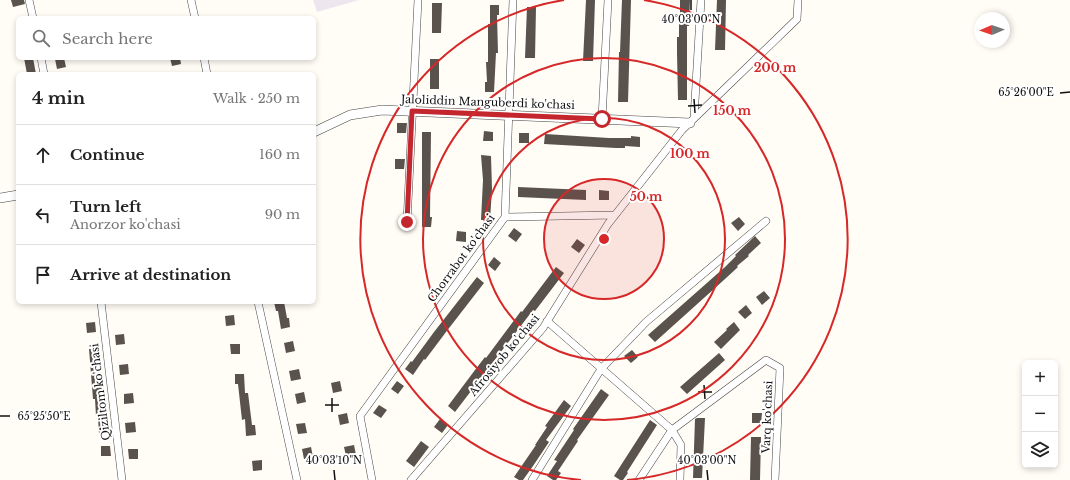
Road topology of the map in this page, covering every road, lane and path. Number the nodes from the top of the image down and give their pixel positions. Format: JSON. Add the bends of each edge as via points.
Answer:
{"nodes":[{"id":1,"x":29,"y":0,"type":"edge"},
{"id":2,"x":191,"y":0,"type":"edge"},
{"id":3,"x":418,"y":0,"type":"edge"},
{"id":4,"x":513,"y":0,"type":"edge"},
{"id":5,"x":608,"y":0,"type":"edge"},
{"id":6,"x":701,"y":0,"type":"edge"},
{"id":7,"x":798,"y":0,"type":"edge"},
{"id":8,"x":33,"y":16,"type":"edge"},
{"id":9,"x":195,"y":16,"type":"edge"},
{"id":10,"x":41,"y":60,"type":"edge"},
{"id":11,"x":204,"y":60,"type":"edge"},
{"id":12,"x":44,"y":72,"type":"edge"},
{"id":13,"x":208,"y":72,"type":"edge"},
{"id":14,"x":412,"y":111,"type":"junction"},
{"id":15,"x":508,"y":115,"type":"junction"},
{"id":16,"x":602,"y":119,"type":"junction"},
{"id":17,"x":692,"y":120,"type":"junction"},
{"id":18,"x":316,"y":131,"type":"edge"},
{"id":19,"x":16,"y":195,"type":"edge"},
{"id":20,"x":0,"y":198,"type":"edge"},
{"id":21,"x":615,"y":215,"type":"junction"},
{"id":22,"x":505,"y":217,"type":"junction"},
{"id":23,"x":766,"y":221,"type":"dead end"},
{"id":24,"x":407,"y":222,"type":"dead end"},
{"id":25,"x":100,"y":304,"type":"edge"},
{"id":26,"x":258,"y":304,"type":"edge"},
{"id":27,"x":547,"y":321,"type":"junction"},
{"id":28,"x":601,"y":368,"type":"junction"},
{"id":29,"x":672,"y":430,"type":"junction"},
{"id":30,"x":122,"y":480,"type":"edge"},
{"id":31,"x":297,"y":480,"type":"edge"},
{"id":32,"x":372,"y":480,"type":"edge"},
{"id":33,"x":411,"y":480,"type":"edge"},
{"id":34,"x":532,"y":480,"type":"edge"},
{"id":35,"x":639,"y":480,"type":"edge"},
{"id":36,"x":680,"y":480,"type":"edge"},
{"id":37,"x":775,"y":480,"type":"edge"}],
"edges":[{"from":1,"to":8,"type":"street"},
{"from":2,"to":9,"type":"street"},
{"from":3,"to":14,"type":"street"},
{"from":4,"to":15,"type":"street","name":"Chorrabot ko'chasi"},
{"from":5,"to":16,"type":"street"},
{"from":6,"to":17,"type":"street"},
{"from":7,"to":17,"type":"street","name":"Afrosiyob ko'chasi","via":[[797,19]]},
{"from":10,"to":12,"type":"street"},
{"from":11,"to":13,"type":"street"},
{"from":14,"to":15,"type":"street","name":"Jaloliddin Manguberdi ko'chasi"},
{"from":14,"to":18,"type":"street","name":"Jaloliddin Manguberdi ko'chasi","via":[[382,110],[350,115]]},
{"from":14,"to":24,"type":"street"},
{"from":15,"to":16,"type":"street","name":"Jaloliddin Manguberdi ko'chasi"},
{"from":15,"to":22,"type":"street","name":"Chorrabot ko'chasi"},
{"from":16,"to":17,"type":"street","name":"Jaloliddin Manguberdi ko'chasi"},
{"from":17,"to":21,"type":"street","name":"Afrosiyob ko'chasi"},
{"from":19,"to":20,"type":"street"},
{"from":21,"to":22,"type":"street"},
{"from":21,"to":27,"type":"street","name":"Afrosiyob ko'chasi"},
{"from":22,"to":32,"type":"street","name":"Chorrabot ko'chasi","via":[[360,416]]},
{"from":23,"to":28,"type":"street","via":[[646,322]]},
{"from":25,"to":30,"type":"street","name":"Qiziltom ko'chasi"},
{"from":26,"to":31,"type":"street"},
{"from":27,"to":28,"type":"street"},
{"from":27,"to":33,"type":"street","name":"Afrosiyob ko'chasi"},
{"from":28,"to":29,"type":"street"},
{"from":28,"to":34,"type":"street"},
{"from":29,"to":35,"type":"street","name":"Varq ko'chasi"},
{"from":29,"to":36,"type":"street","via":[[681,445]]},
{"from":29,"to":37,"type":"street","name":"Varq ko'chasi","via":[[766,360],[780,368]]}]}
